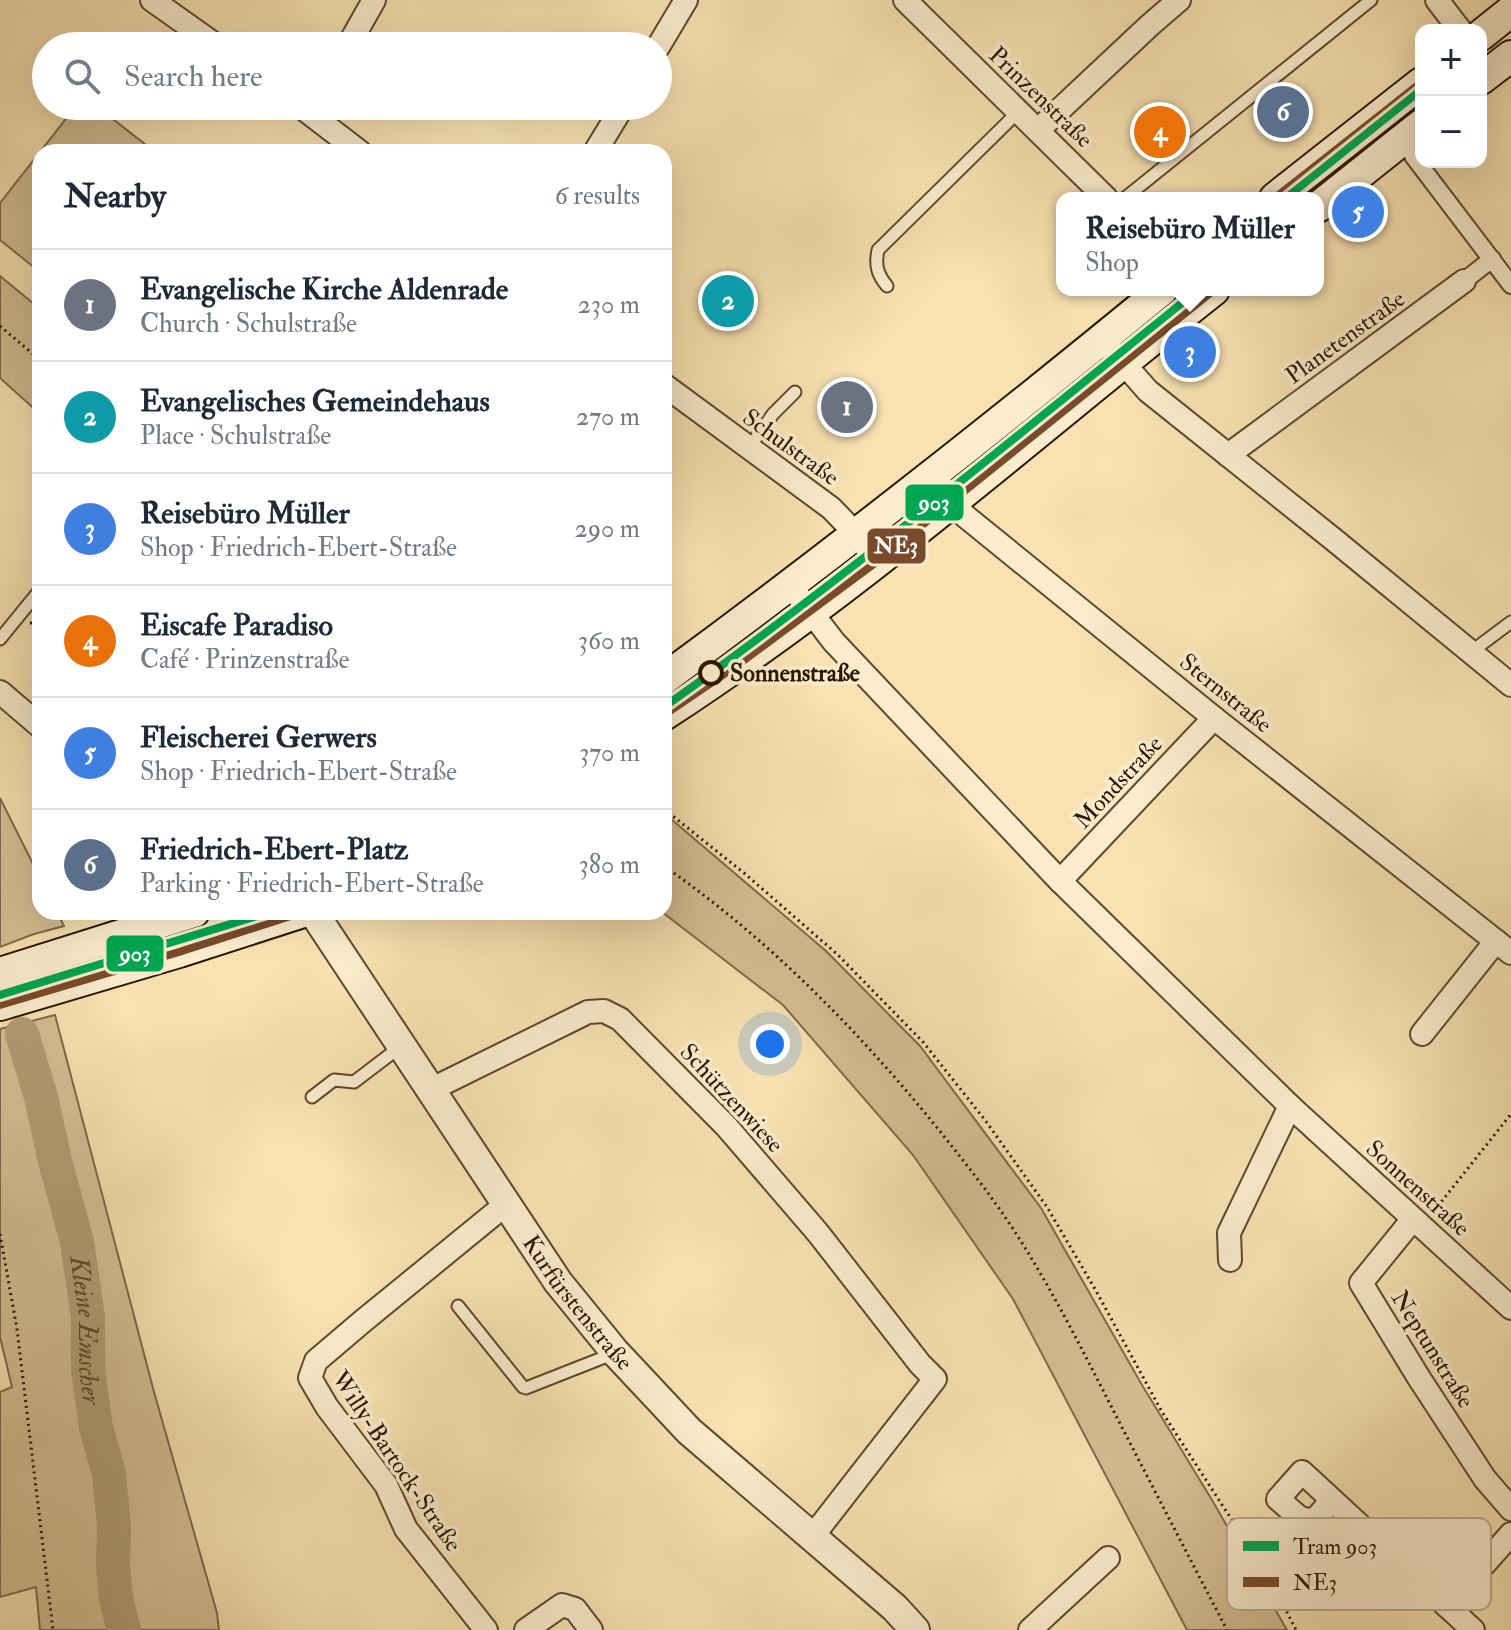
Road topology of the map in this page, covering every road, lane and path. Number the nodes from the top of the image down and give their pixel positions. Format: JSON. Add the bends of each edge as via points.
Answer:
{"nodes":[{"id":1,"x":152,"y":0,"type":"edge"},
{"id":2,"x":374,"y":0,"type":"edge"},
{"id":3,"x":686,"y":0,"type":"edge"},
{"id":4,"x":905,"y":0,"type":"edge"},
{"id":5,"x":1179,"y":0,"type":"edge"},
{"id":6,"x":1371,"y":0,"type":"edge"},
{"id":7,"x":1437,"y":0,"type":"edge"},
{"id":8,"x":1511,"y":11,"type":"edge"},
{"id":9,"x":1455,"y":24,"type":"edge"},
{"id":10,"x":1487,"y":30,"type":"edge"},
{"id":11,"x":197,"y":32,"type":"edge"},
{"id":12,"x":356,"y":32,"type":"edge"},
{"id":13,"x":667,"y":32,"type":"edge"},
{"id":14,"x":1511,"y":56,"type":"edge"},
{"id":15,"x":1487,"y":74,"type":"edge"},
{"id":16,"x":1415,"y":88,"type":"edge"},
{"id":17,"x":1019,"y":111,"type":"junction"},
{"id":18,"x":321,"y":120,"type":"edge"},
{"id":19,"x":614,"y":120,"type":"edge"},
{"id":20,"x":1038,"y":130,"type":"junction"},
{"id":21,"x":1415,"y":130,"type":"edge"},
{"id":22,"x":350,"y":144,"type":"edge"},
{"id":23,"x":600,"y":144,"type":"edge"},
{"id":24,"x":1413,"y":156,"type":"dead end"},
{"id":25,"x":1100,"y":192,"type":"edge"},
{"id":26,"x":1132,"y":192,"type":"edge"},
{"id":27,"x":1283,"y":192,"type":"edge"},
{"id":28,"x":1324,"y":202,"type":"edge"},
{"id":29,"x":1492,"y":259,"type":"junction"},
{"id":30,"x":1464,"y":281,"type":"joint"},
{"id":31,"x":1511,"y":285,"type":"edge"},
{"id":32,"x":887,"y":286,"type":"dead end"},
{"id":33,"x":1155,"y":296,"type":"edge"},
{"id":34,"x":1200,"y":296,"type":"edge"},
{"id":35,"x":0,"y":326,"type":"edge"},
{"id":36,"x":1102,"y":339,"type":"junction"},
{"id":37,"x":32,"y":353,"type":"edge"},
{"id":38,"x":1122,"y":363,"type":"junction"},
{"id":39,"x":672,"y":391,"type":"edge"},
{"id":40,"x":795,"y":392,"type":"dead end"},
{"id":41,"x":749,"y":448,"type":"junction"},
{"id":42,"x":1228,"y":455,"type":"junction"},
{"id":43,"x":933,"y":475,"type":"junction"},
{"id":44,"x":954,"y":500,"type":"junction"},
{"id":45,"x":856,"y":534,"type":"junction"},
{"id":46,"x":877,"y":561,"type":"junction"},
{"id":47,"x":790,"y":585,"type":"junction"},
{"id":48,"x":32,"y":600,"type":"edge"},
{"id":49,"x":811,"y":612,"type":"junction"},
{"id":50,"x":1511,"y":622,"type":"edge"},
{"id":51,"x":0,"y":639,"type":"edge"},
{"id":52,"x":1471,"y":652,"type":"junction"},
{"id":53,"x":672,"y":673,"type":"edge"},
{"id":54,"x":1511,"y":685,"type":"edge"},
{"id":55,"x":0,"y":692,"type":"edge"},
{"id":56,"x":672,"y":710,"type":"edge"},
{"id":57,"x":1214,"y":718,"type":"junction"},
{"id":58,"x":32,"y":719,"type":"edge"},
{"id":59,"x":672,"y":815,"type":"edge"},
{"id":60,"x":672,"y":872,"type":"edge"},
{"id":61,"x":1060,"y":881,"type":"junction"},
{"id":62,"x":169,"y":920,"type":"edge"},
{"id":63,"x":318,"y":920,"type":"edge"},
{"id":64,"x":236,"y":923,"type":"edge"},
{"id":65,"x":1504,"y":947,"type":"edge"},
{"id":66,"x":0,"y":973,"type":"edge"},
{"id":67,"x":0,"y":1005,"type":"edge"},
{"id":68,"x":1422,"y":1034,"type":"dead end"},
{"id":69,"x":401,"y":1046,"type":"junction"},
{"id":70,"x":430,"y":1090,"type":"junction"},
{"id":71,"x":312,"y":1097,"type":"dead end"},
{"id":72,"x":1290,"y":1106,"type":"junction"},
{"id":73,"x":1511,"y":1114,"type":"edge"},
{"id":74,"x":505,"y":1205,"type":"junction"},
{"id":75,"x":1417,"y":1223,"type":"junction"},
{"id":76,"x":0,"y":1234,"type":"edge"},
{"id":77,"x":1230,"y":1260,"type":"dead end"},
{"id":78,"x":458,"y":1306,"type":"dead end"},
{"id":79,"x":1511,"y":1308,"type":"edge"},
{"id":80,"x":615,"y":1352,"type":"junction"},
{"id":81,"x":1332,"y":1500,"type":"dead end"},
{"id":82,"x":1511,"y":1509,"type":"edge"},
{"id":83,"x":1231,"y":1518,"type":"edge"},
{"id":84,"x":1352,"y":1518,"type":"edge"},
{"id":85,"x":1511,"y":1534,"type":"edge"},
{"id":86,"x":812,"y":1537,"type":"junction"},
{"id":87,"x":1491,"y":1556,"type":"edge"},
{"id":88,"x":1108,"y":1558,"type":"dead end"},
{"id":89,"x":1286,"y":1610,"type":"edge"},
{"id":90,"x":1451,"y":1610,"type":"edge"},
{"id":91,"x":53,"y":1630,"type":"edge"},
{"id":92,"x":486,"y":1630,"type":"edge"},
{"id":93,"x":526,"y":1630,"type":"edge"},
{"id":94,"x":591,"y":1630,"type":"edge"},
{"id":95,"x":915,"y":1630,"type":"edge"},
{"id":96,"x":1030,"y":1630,"type":"edge"},
{"id":97,"x":1227,"y":1630,"type":"edge"},
{"id":98,"x":1296,"y":1630,"type":"edge"},
{"id":99,"x":1473,"y":1630,"type":"edge"}],
"edges":[{"from":1,"to":11,"type":"street"},
{"from":2,"to":12,"type":"street"},
{"from":3,"to":13,"type":"street"},
{"from":4,"to":17,"type":"street","name":"Prinzenstraße"},
{"from":5,"to":20,"type":"street"},
{"from":6,"to":26,"type":"lane"},
{"from":7,"to":9,"type":"street"},
{"from":8,"to":10,"type":"main road"},
{"from":14,"to":15,"type":"main road"},
{"from":16,"to":27,"type":"main road"},
{"from":17,"to":20,"type":"street","name":"Prinzenstraße"},
{"from":17,"to":32,"type":"lane","via":[[878,250],[878,275]]},
{"from":18,"to":22,"type":"street"},
{"from":19,"to":23,"type":"street"},
{"from":20,"to":25,"type":"street","name":"Prinzenstraße"},
{"from":21,"to":28,"type":"main road"},
{"from":24,"to":29,"type":"street"},
{"from":29,"to":30,"type":"street","name":"Planetenstraße"},
{"from":29,"to":31,"type":"street"},
{"from":30,"to":42,"type":"street","name":"Planetenstraße"},
{"from":33,"to":36,"type":"main road"},
{"from":34,"to":38,"type":"main road"},
{"from":35,"to":37,"type":"path"},
{"from":36,"to":38,"type":"street"},
{"from":36,"to":43,"type":"main road"},
{"from":38,"to":42,"type":"street","via":[[1148,391]]},
{"from":38,"to":44,"type":"main road"},
{"from":39,"to":41,"type":"street","name":"Schulstraße"},
{"from":40,"to":41,"type":"lane"},
{"from":41,"to":45,"type":"street","name":"Schulstraße","via":[[831,508]]},
{"from":42,"to":52,"type":"street"},
{"from":43,"to":44,"type":"street","name":"Sternstraße"},
{"from":43,"to":45,"type":"main road"},
{"from":44,"to":46,"type":"main road"},
{"from":44,"to":57,"type":"street","name":"Sternstraße","via":[[965,516]]},
{"from":45,"to":46,"type":"street","name":"Schulstraße"},
{"from":45,"to":47,"type":"main road"},
{"from":46,"to":49,"type":"main road"},
{"from":47,"to":49,"type":"street","name":"Sonnenstraße"},
{"from":47,"to":53,"type":"main road"},
{"from":48,"to":51,"type":"lane"},
{"from":49,"to":56,"type":"main road"},
{"from":49,"to":61,"type":"street","name":"Sonnenstraße"},
{"from":50,"to":52,"type":"lane"},
{"from":52,"to":54,"type":"street"},
{"from":55,"to":58,"type":"street"},
{"from":57,"to":61,"type":"street","name":"Mondstraße"},
{"from":57,"to":65,"type":"street","name":"Sternstraße"},
{"from":59,"to":83,"type":"path","via":[[837,954],[923,1042],[1047,1207],[1162,1412]]},
{"from":60,"to":97,"type":"path","via":[[813,989],[966,1164],[1061,1309]]},
{"from":61,"to":72,"type":"street","name":"Sonnenstraße"},
{"from":62,"to":66,"type":"main road"},
{"from":63,"to":69,"type":"street","name":"Kurfürstenstraße"},
{"from":64,"to":67,"type":"main road","via":[[179,952]]},
{"from":65,"to":68,"type":"street","name":"Sternstraße"},
{"from":69,"to":70,"type":"street","name":"Kurfürstenstraße"},
{"from":69,"to":71,"type":"lane","via":[[354,1082],[334,1080]]},
{"from":70,"to":74,"type":"street","name":"Kurfürstenstraße"},
{"from":70,"to":86,"type":"street","name":"Schützenwiese","via":[[588,1012],[604,1011],[620,1019],[726,1126],[818,1233],[935,1379]]},
{"from":72,"to":75,"type":"street","name":"Sonnenstraße"},
{"from":72,"to":77,"type":"street","via":[[1229,1233]]},
{"from":73,"to":75,"type":"path"},
{"from":74,"to":80,"type":"street","name":"Kurfürstenstraße"},
{"from":74,"to":92,"type":"street","name":"Willy-Bartock-Straße","via":[[316,1361],[310,1378],[386,1485],[406,1529]]},
{"from":75,"to":79,"type":"street","name":"Sonnenstraße"},
{"from":75,"to":82,"type":"street","name":"Neptunstraße","via":[[1361,1283],[1485,1479]]},
{"from":76,"to":91,"type":"path","via":[[17,1329]]},
{"from":78,"to":80,"type":"lane","via":[[526,1388]]},
{"from":80,"to":86,"type":"street","name":"Kurfürstenstraße","via":[[689,1431]]},
{"from":81,"to":84,"type":"street"},
{"from":85,"to":87,"type":"street"},
{"from":86,"to":95,"type":"street","name":"Kurfürstenstraße"},
{"from":88,"to":96,"type":"street"},
{"from":89,"to":98,"type":"path"},
{"from":90,"to":99,"type":"street"},
{"from":93,"to":94,"type":"street","via":[[562,1605],[575,1609]]}]}
